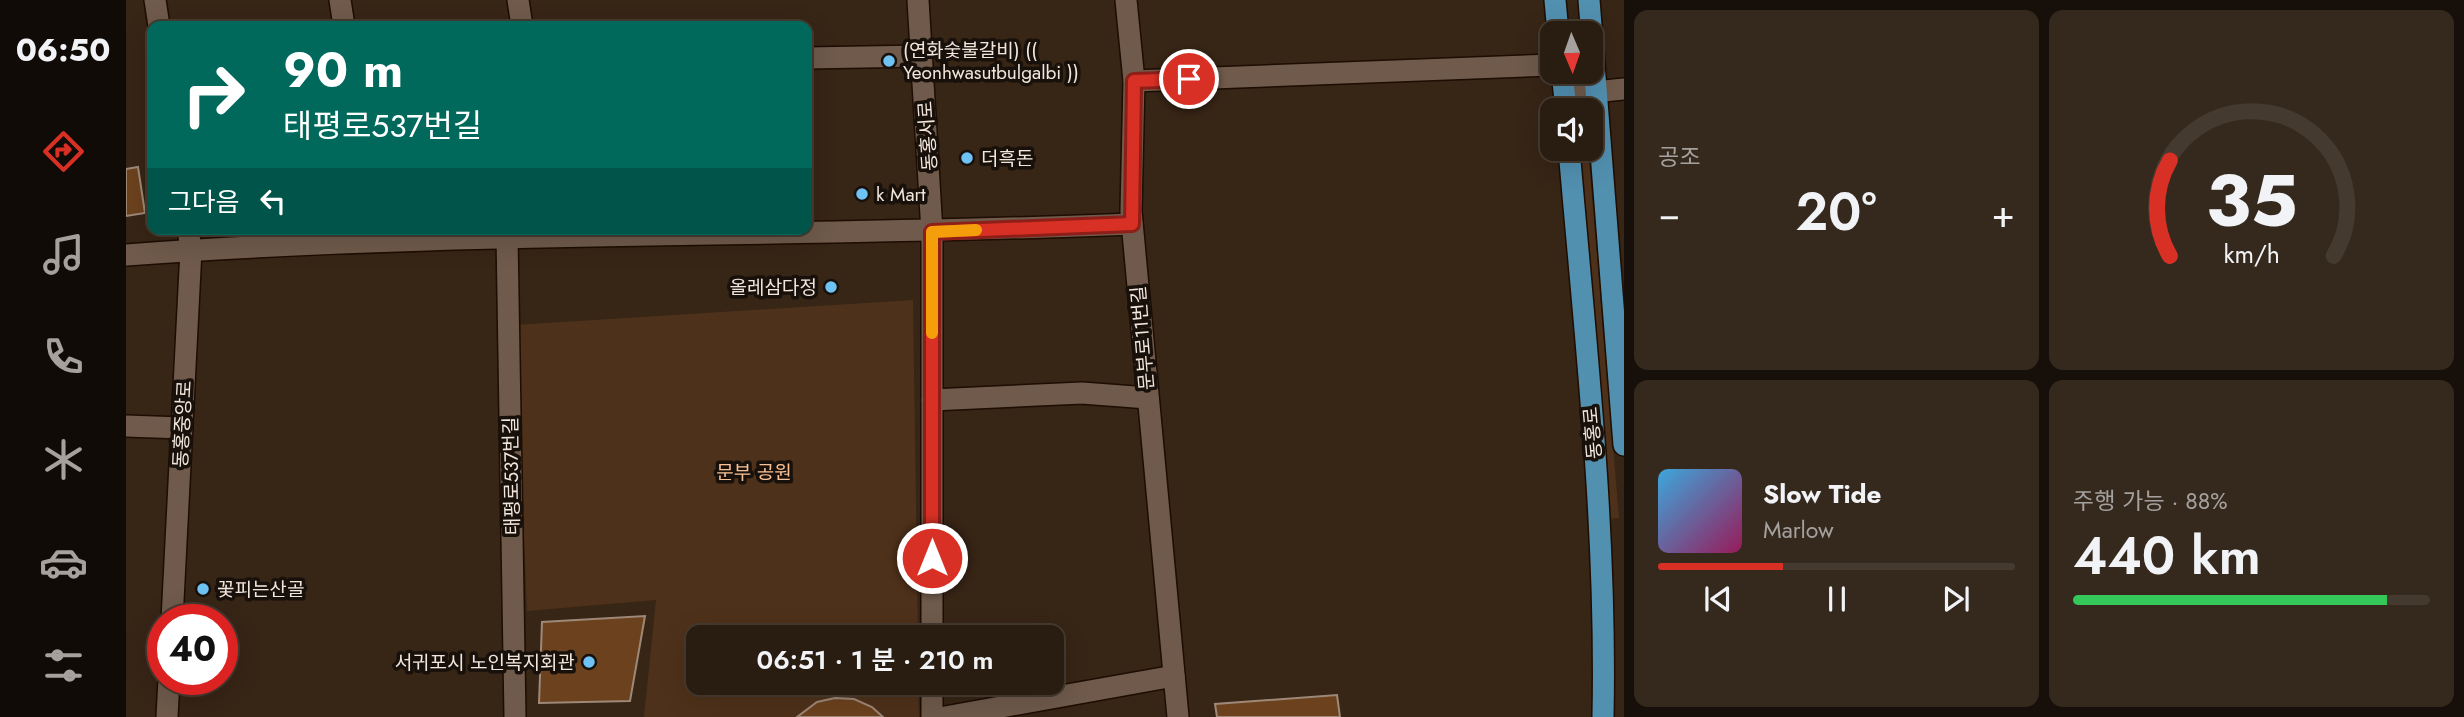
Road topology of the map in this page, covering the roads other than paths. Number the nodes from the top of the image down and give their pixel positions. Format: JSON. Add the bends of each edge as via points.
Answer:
{"nodes":[{"id":1,"x":155,"y":0,"type":"edge"},
{"id":2,"x":340,"y":0,"type":"edge"},
{"id":3,"x":518,"y":0,"type":"edge"},
{"id":4,"x":918,"y":0,"type":"edge"},
{"id":5,"x":1126,"y":0,"type":"edge"},
{"id":6,"x":1555,"y":0,"type":"edge"},
{"id":7,"x":1589,"y":0,"type":"edge"},
{"id":8,"x":158,"y":21,"type":"edge"},
{"id":9,"x":343,"y":21,"type":"edge"},
{"id":10,"x":521,"y":21,"type":"edge"},
{"id":11,"x":1557,"y":21,"type":"edge"},
{"id":12,"x":922,"y":56,"type":"junction"},
{"id":13,"x":812,"y":58,"type":"edge"},
{"id":14,"x":1540,"y":65,"type":"edge"},
{"id":15,"x":1134,"y":81,"type":"junction"},
{"id":16,"x":1624,"y":89,"type":"edge"},
{"id":17,"x":1595,"y":92,"type":"junction"},
{"id":18,"x":1579,"y":98,"type":"edge"},
{"id":19,"x":1570,"y":161,"type":"edge"},
{"id":20,"x":1132,"y":224,"type":"junction"},
{"id":21,"x":812,"y":232,"type":"edge"},
{"id":22,"x":932,"y":232,"type":"junction"},
{"id":23,"x":376,"y":235,"type":"edge"},
{"id":24,"x":519,"y":235,"type":"edge"},
{"id":25,"x":507,"y":236,"type":"junction"},
{"id":26,"x":190,"y":240,"type":"edge"},
{"id":27,"x":126,"y":255,"type":"edge"},
{"id":28,"x":1148,"y":398,"type":"junction"},
{"id":29,"x":932,"y":400,"type":"junction"},
{"id":30,"x":126,"y":426,"type":"edge"},
{"id":31,"x":182,"y":428,"type":"junction"},
{"id":32,"x":1624,"y":445,"type":"edge"},
{"id":33,"x":173,"y":604,"type":"edge"},
{"id":34,"x":932,"y":625,"type":"edge"},
{"id":35,"x":1605,"y":630,"type":"junction"},
{"id":36,"x":1174,"y":676,"type":"junction"},
{"id":37,"x":168,"y":695,"type":"edge"},
{"id":38,"x":932,"y":695,"type":"edge"},
{"id":39,"x":167,"y":717,"type":"edge"},
{"id":40,"x":516,"y":717,"type":"edge"},
{"id":41,"x":932,"y":717,"type":"edge"},
{"id":42,"x":945,"y":717,"type":"edge"},
{"id":43,"x":1178,"y":717,"type":"edge"},
{"id":44,"x":1596,"y":717,"type":"edge"},
{"id":45,"x":1603,"y":717,"type":"edge"}],
"edges":[{"from":1,"to":8,"type":"street"},
{"from":2,"to":9,"type":"street"},
{"from":3,"to":10,"type":"street"},
{"from":4,"to":12,"type":"street","name":"동홍서로"},
{"from":5,"to":15,"type":"street","name":"문부로11번길"},
{"from":6,"to":11,"type":"main road"},
{"from":7,"to":17,"type":"main road","name":"동홍로"},
{"from":12,"to":13,"type":"street"},
{"from":12,"to":22,"type":"street","name":"동홍서로"},
{"from":14,"to":15,"type":"street"},
{"from":15,"to":20,"type":"street","name":"문부로11번길"},
{"from":16,"to":17,"type":"street"},
{"from":17,"to":18,"type":"street"},
{"from":17,"to":32,"type":"main road","name":"동홍로"},
{"from":19,"to":35,"type":"main road","name":"동홍로"},
{"from":20,"to":22,"type":"street"},
{"from":20,"to":28,"type":"street","name":"문부로11번길"},
{"from":21,"to":22,"type":"street"},
{"from":22,"to":29,"type":"street","name":"동홍서로"},
{"from":23,"to":25,"type":"street"},
{"from":23,"to":26,"type":"street"},
{"from":24,"to":25,"type":"street"},
{"from":25,"to":40,"type":"street","name":"태평로537번길"},
{"from":26,"to":27,"type":"street"},
{"from":26,"to":31,"type":"street","name":"동홍중앙로"},
{"from":28,"to":29,"type":"street","via":[[1082,393]]},
{"from":28,"to":36,"type":"street","name":"문부로11번길"},
{"from":29,"to":34,"type":"street","name":"동홍서로"},
{"from":30,"to":31,"type":"street"},
{"from":31,"to":33,"type":"street","name":"동홍중앙로"},
{"from":35,"to":44,"type":"main road"},
{"from":35,"to":45,"type":"main road","name":"동홍로"},
{"from":36,"to":42,"type":"street"},
{"from":36,"to":43,"type":"street","name":"문부로11번길"},
{"from":37,"to":39,"type":"street"},
{"from":38,"to":41,"type":"street"}]}
